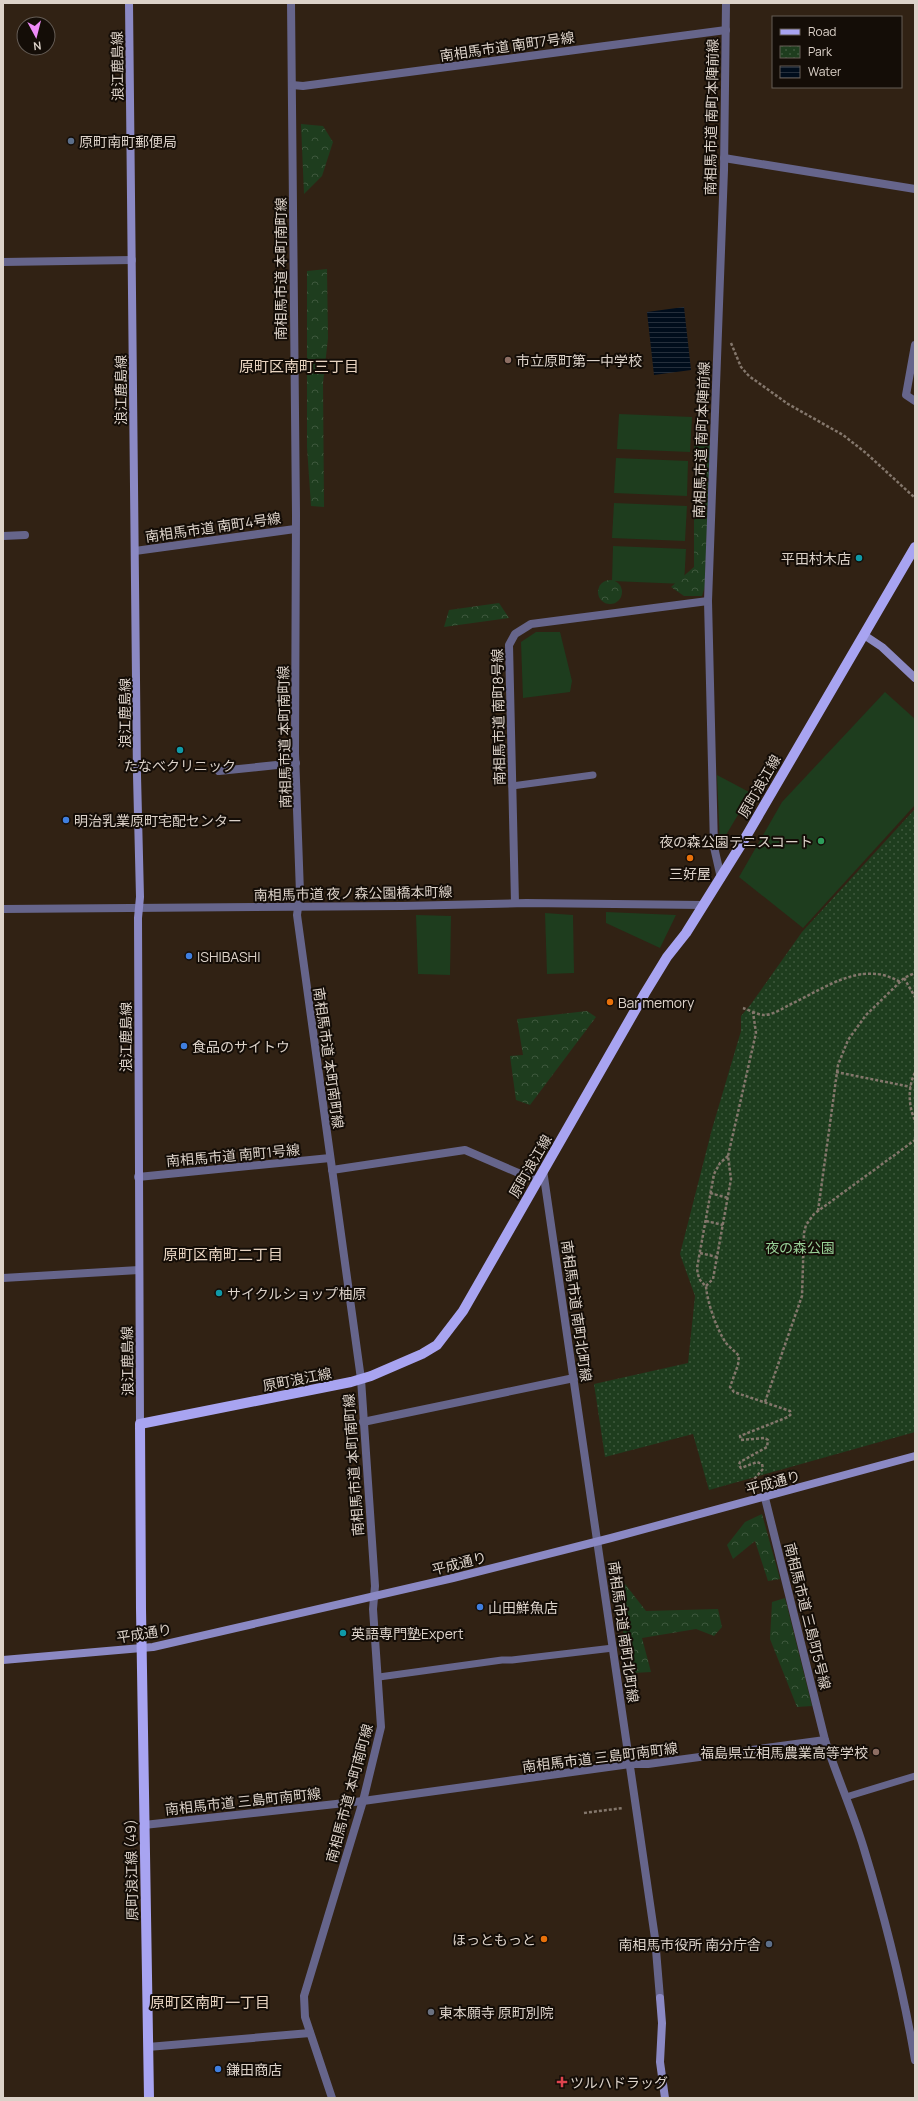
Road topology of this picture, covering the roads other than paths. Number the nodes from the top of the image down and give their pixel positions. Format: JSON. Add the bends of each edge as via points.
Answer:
{"nodes":[{"id":1,"x":129,"y":3,"type":"edge"},
{"id":2,"x":291,"y":3,"type":"edge"},
{"id":3,"x":726,"y":3,"type":"edge"},
{"id":4,"x":726,"y":30,"type":"junction"},
{"id":5,"x":292,"y":85,"type":"junction"},
{"id":6,"x":724,"y":158,"type":"junction"},
{"id":7,"x":915,"y":189,"type":"edge"},
{"id":8,"x":132,"y":260,"type":"junction"},
{"id":9,"x":3,"y":262,"type":"edge"},
{"id":10,"x":915,"y":345,"type":"edge"},
{"id":11,"x":915,"y":401,"type":"edge"},
{"id":12,"x":295,"y":529,"type":"junction"},
{"id":13,"x":25,"y":535,"type":"dead end"},
{"id":14,"x":3,"y":536,"type":"edge"},
{"id":15,"x":915,"y":547,"type":"edge"},
{"id":16,"x":135,"y":551,"type":"junction"},
{"id":17,"x":708,"y":601,"type":"junction"},
{"id":18,"x":864,"y":635,"type":"junction"},
{"id":19,"x":915,"y":678,"type":"edge"},
{"id":20,"x":296,"y":763,"type":"junction"},
{"id":21,"x":219,"y":771,"type":"dead end"},
{"id":22,"x":592,"y":775,"type":"dead end"},
{"id":23,"x":512,"y":786,"type":"junction"},
{"id":24,"x":721,"y":878,"type":"junction"},
{"id":25,"x":515,"y":903,"type":"junction"},
{"id":26,"x":703,"y":905,"type":"junction"},
{"id":27,"x":298,"y":907,"type":"junction"},
{"id":28,"x":138,"y":908,"type":"junction"},
{"id":29,"x":3,"y":909,"type":"edge"},
{"id":30,"x":330,"y":1158,"type":"junction"},
{"id":31,"x":332,"y":1170,"type":"junction"},
{"id":32,"x":543,"y":1170,"type":"junction"},
{"id":33,"x":138,"y":1177,"type":"junction"},
{"id":34,"x":537,"y":1181,"type":"junction"},
{"id":35,"x":139,"y":1270,"type":"junction"},
{"id":36,"x":3,"y":1278,"type":"edge"},
{"id":37,"x":574,"y":1378,"type":"junction"},
{"id":38,"x":361,"y":1379,"type":"junction"},
{"id":39,"x":363,"y":1422,"type":"junction"},
{"id":40,"x":140,"y":1424,"type":"junction"},
{"id":41,"x":915,"y":1456,"type":"edge"},
{"id":42,"x":765,"y":1498,"type":"junction"},
{"id":43,"x":598,"y":1542,"type":"junction"},
{"id":44,"x":373,"y":1597,"type":"junction"},
{"id":45,"x":142,"y":1646,"type":"junction"},
{"id":46,"x":613,"y":1648,"type":"junction"},
{"id":47,"x":3,"y":1660,"type":"edge"},
{"id":48,"x":379,"y":1677,"type":"junction"},
{"id":49,"x":825,"y":1740,"type":"junction"},
{"id":50,"x":630,"y":1764,"type":"junction"},
{"id":51,"x":915,"y":1776,"type":"edge"},
{"id":52,"x":846,"y":1797,"type":"junction"},
{"id":53,"x":363,"y":1801,"type":"junction"},
{"id":54,"x":144,"y":1825,"type":"junction"},
{"id":55,"x":660,"y":1998,"type":"joint"},
{"id":56,"x":310,"y":2033,"type":"junction"},
{"id":57,"x":148,"y":2047,"type":"junction"},
{"id":58,"x":915,"y":2060,"type":"edge"},
{"id":59,"x":149,"y":2098,"type":"edge"},
{"id":60,"x":332,"y":2098,"type":"edge"},
{"id":61,"x":665,"y":2098,"type":"edge"}],
"edges":[{"from":1,"to":8,"type":"main road","name":"浪江鹿島線"},
{"from":2,"to":5,"type":"street","name":"南相馬市道 本町南町線"},
{"from":3,"to":4,"type":"street","name":"南相馬市道 南町本陣前線"},
{"from":4,"to":5,"type":"street","name":"南相馬市道 南町7号線","via":[[303,86]]},
{"from":4,"to":6,"type":"street","name":"南相馬市道 南町本陣前線"},
{"from":5,"to":12,"type":"street","name":"南相馬市道 本町南町線"},
{"from":6,"to":7,"type":"street"},
{"from":6,"to":17,"type":"street","name":"南相馬市道 南町本陣前線"},
{"from":8,"to":9,"type":"street"},
{"from":8,"to":16,"type":"main road","name":"浪江鹿島線"},
{"from":10,"to":11,"type":"street","via":[[906,395]]},
{"from":12,"to":16,"type":"street","name":"南相馬市道 南町4号線"},
{"from":12,"to":20,"type":"street","name":"南相馬市道 本町南町線"},
{"from":13,"to":14,"type":"street"},
{"from":15,"to":18,"type":"main road","name":"原町浪江線"},
{"from":16,"to":28,"type":"main road","name":"浪江鹿島線"},
{"from":17,"to":23,"type":"street","name":"南相馬市道 南町8号線","via":[[531,624],[518,631],[509,645]]},
{"from":17,"to":24,"type":"street","name":"南相馬市道 南町本陣前線","via":[[714,847]]},
{"from":18,"to":19,"type":"main road","via":[[882,647]]},
{"from":18,"to":24,"type":"main road","name":"原町浪江線"},
{"from":20,"to":21,"type":"street"},
{"from":20,"to":27,"type":"street","name":"南相馬市道 本町南町線","via":[[300,872]]},
{"from":22,"to":23,"type":"lane"},
{"from":23,"to":25,"type":"street","name":"南相馬市道 南町8号線"},
{"from":24,"to":26,"type":"main road","name":"原町浪江線"},
{"from":25,"to":26,"type":"street","name":"南相馬市道 夜ノ森公園橋本町線"},
{"from":25,"to":27,"type":"street","name":"南相馬市道 夜ノ森公園橋本町線"},
{"from":26,"to":32,"type":"main road","name":"原町浪江線","via":[[649,987]]},
{"from":27,"to":28,"type":"street","name":"南相馬市道 夜ノ森公園橋本町線"},
{"from":27,"to":30,"type":"street","name":"南相馬市道 本町南町線","via":[[298,923]]},
{"from":28,"to":29,"type":"street","name":"南相馬市道 夜ノ森公園橋本町線"},
{"from":28,"to":33,"type":"main road","name":"浪江鹿島線"},
{"from":30,"to":31,"type":"street","name":"南相馬市道 本町南町線"},
{"from":30,"to":33,"type":"street","name":"南相馬市道 南町1号線"},
{"from":31,"to":34,"type":"street","via":[[466,1150]]},
{"from":31,"to":38,"type":"street","name":"南相馬市道 本町南町線"},
{"from":32,"to":34,"type":"main road","name":"原町浪江線"},
{"from":32,"to":37,"type":"street","name":"南相馬市道 南町北町線"},
{"from":33,"to":35,"type":"main road","name":"浪江鹿島線"},
{"from":34,"to":38,"type":"main road","name":"原町浪江線","via":[[463,1311],[441,1340],[422,1354]]},
{"from":35,"to":36,"type":"street"},
{"from":35,"to":40,"type":"main road","name":"浪江鹿島線"},
{"from":37,"to":39,"type":"street"},
{"from":37,"to":43,"type":"street","name":"南相馬市道 南町北町線"},
{"from":38,"to":39,"type":"street","name":"南相馬市道 本町南町線"},
{"from":38,"to":40,"type":"main road","name":"原町浪江線"},
{"from":39,"to":44,"type":"street","name":"南相馬市道 本町南町線","via":[[375,1586]]},
{"from":40,"to":45,"type":"main road"},
{"from":41,"to":42,"type":"main road","name":"平成通り"},
{"from":42,"to":43,"type":"main road","name":"平成通り"},
{"from":42,"to":49,"type":"street","name":"南相馬市道 三島町5号線"},
{"from":43,"to":44,"type":"main road","name":"平成通り"},
{"from":43,"to":46,"type":"street","name":"南相馬市道 南町北町線"},
{"from":44,"to":45,"type":"main road","name":"平成通り"},
{"from":44,"to":48,"type":"street","name":"南相馬市道 本町南町線"},
{"from":45,"to":47,"type":"main road","name":"平成通り"},
{"from":45,"to":54,"type":"main road","name":"原町浪江線 (49)"},
{"from":46,"to":48,"type":"lane"},
{"from":46,"to":50,"type":"street","name":"南相馬市道 南町北町線"},
{"from":48,"to":53,"type":"street","name":"南相馬市道 本町南町線","via":[[381,1727]]},
{"from":49,"to":50,"type":"street","name":"南相馬市道 三島町南町線","via":[[648,1764]]},
{"from":49,"to":52,"type":"street"},
{"from":50,"to":53,"type":"street","name":"南相馬市道 三島町南町線"},
{"from":50,"to":55,"type":"street","name":"南相馬市道 南町北町線","via":[[655,1938]]},
{"from":51,"to":52,"type":"lane"},
{"from":52,"to":58,"type":"street","via":[[881,1909],[909,2021]]},
{"from":53,"to":54,"type":"street","name":"南相馬市道 三島町南町線"},
{"from":53,"to":56,"type":"street","name":"南相馬市道 本町南町線","via":[[305,1991],[304,2008]]},
{"from":54,"to":57,"type":"main road","name":"原町浪江線 (49)"},
{"from":55,"to":61,"type":"main road","name":"南相馬市道 南町北町線","via":[[660,2062]]},
{"from":56,"to":57,"type":"street"},
{"from":56,"to":60,"type":"street","name":"南相馬市道 本町南町線"},
{"from":57,"to":59,"type":"main road","name":"原町浪江線 (49)"}]}
